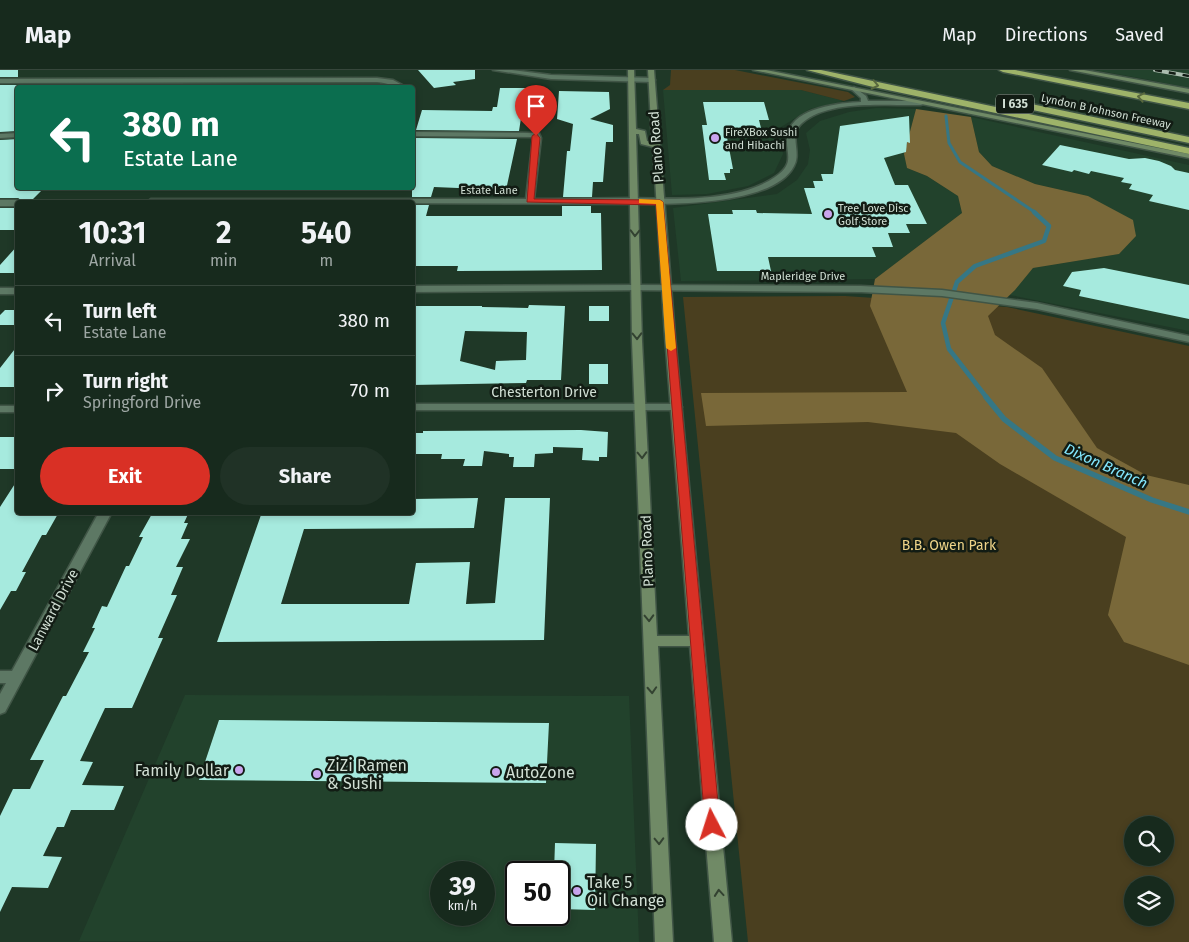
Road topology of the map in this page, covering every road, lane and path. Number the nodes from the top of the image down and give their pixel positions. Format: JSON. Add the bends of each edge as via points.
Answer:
{"nodes":[{"id":1,"x":224,"y":70,"type":"edge"},
{"id":2,"x":496,"y":70,"type":"edge"},
{"id":3,"x":631,"y":70,"type":"edge"},
{"id":4,"x":652,"y":70,"type":"edge"},
{"id":5,"x":756,"y":70,"type":"edge"},
{"id":6,"x":811,"y":70,"type":"edge"},
{"id":7,"x":841,"y":70,"type":"edge"},
{"id":8,"x":1003,"y":70,"type":"edge"},
{"id":9,"x":1073,"y":70,"type":"edge"},
{"id":10,"x":216,"y":80,"type":"junction"},
{"id":11,"x":632,"y":80,"type":"junction"},
{"id":12,"x":652,"y":80,"type":"junction"},
{"id":13,"x":0,"y":81,"type":"edge"},
{"id":14,"x":399,"y":85,"type":"edge"},
{"id":15,"x":854,"y":89,"type":"junction"},
{"id":16,"x":940,"y":89,"type":"dead end"},
{"id":17,"x":1189,"y":92,"type":"edge"},
{"id":18,"x":1005,"y":102,"type":"dead end"},
{"id":19,"x":921,"y":103,"type":"junction"},
{"id":20,"x":865,"y":104,"type":"junction"},
{"id":21,"x":1189,"y":106,"type":"edge"},
{"id":22,"x":633,"y":130,"type":"junction"},
{"id":23,"x":415,"y":134,"type":"edge"},
{"id":24,"x":0,"y":136,"type":"edge"},
{"id":25,"x":15,"y":136,"type":"edge"},
{"id":26,"x":1189,"y":140,"type":"edge"},
{"id":27,"x":657,"y":146,"type":"junction"},
{"id":28,"x":1189,"y":151,"type":"edge"},
{"id":29,"x":1189,"y":156,"type":"edge"},
{"id":30,"x":415,"y":201,"type":"edge"},
{"id":31,"x":530,"y":201,"type":"junction"},
{"id":32,"x":635,"y":201,"type":"junction"},
{"id":33,"x":660,"y":202,"type":"junction"},
{"id":34,"x":0,"y":203,"type":"edge"},
{"id":35,"x":15,"y":203,"type":"edge"},
{"id":36,"x":636,"y":288,"type":"junction"},
{"id":37,"x":666,"y":288,"type":"junction"},
{"id":38,"x":415,"y":289,"type":"edge"},
{"id":39,"x":0,"y":291,"type":"edge"},
{"id":40,"x":15,"y":291,"type":"edge"},
{"id":41,"x":1189,"y":339,"type":"edge"},
{"id":42,"x":676,"y":406,"type":"junction"},
{"id":43,"x":640,"y":407,"type":"junction"},
{"id":44,"x":415,"y":408,"type":"edge"},
{"id":45,"x":15,"y":409,"type":"edge"},
{"id":46,"x":0,"y":410,"type":"edge"},
{"id":47,"x":104,"y":515,"type":"edge"},
{"id":48,"x":650,"y":641,"type":"junction"},
{"id":49,"x":695,"y":641,"type":"junction"},
{"id":50,"x":0,"y":677,"type":"edge"},
{"id":51,"x":17,"y":677,"type":"junction"},
{"id":52,"x":0,"y":708,"type":"edge"},
{"id":53,"x":664,"y":942,"type":"edge"},
{"id":54,"x":723,"y":942,"type":"edge"}],
"edges":[{"from":1,"to":10,"type":"street"},
{"from":2,"to":11,"type":"street","via":[[551,77]]},
{"from":3,"to":11,"type":"main road","name":"Plano Road"},
{"from":4,"to":12,"type":"main road","name":"Plano Road"},
{"from":5,"to":15,"type":"main road"},
{"from":6,"to":28,"type":"highway","one_way":true},
{"from":7,"to":16,"type":"highway"},
{"from":21,"to":8,"type":"highway","name":"Lyndon B Johnson Freeway","number":"I 635","one_way":true},
{"from":9,"to":17,"type":"main road"},
{"from":10,"to":13,"type":"street"},
{"from":10,"to":14,"type":"street","via":[[377,80]]},
{"from":11,"to":12,"type":"street"},
{"from":11,"to":22,"type":"main road","name":"Plano Road"},
{"from":12,"to":27,"type":"main road","name":"Plano Road"},
{"from":15,"to":19,"type":"main road"},
{"from":15,"to":20,"type":"street","via":[[864,97]]},
{"from":18,"to":26,"type":"highway","name":"Lyndon B Johnson Freeway","number":"I 635"},
{"from":19,"to":20,"type":"street","name":"Estate Lane"},
{"from":19,"to":29,"type":"main road"},
{"from":20,"to":33,"type":"street","name":"Estate Lane","via":[[809,114],[794,126],[790,134],[793,153],[790,166],[773,181],[745,193]]},
{"from":22,"to":27,"type":"main road","via":[[642,133],[648,145]]},
{"from":22,"to":32,"type":"main road","name":"Plano Road"},
{"from":23,"to":31,"type":"street","via":[[532,134],[537,138]]},
{"from":24,"to":25,"type":"street"},
{"from":27,"to":33,"type":"main road","name":"Plano Road"},
{"from":30,"to":31,"type":"street","name":"Estate Lane"},
{"from":31,"to":32,"type":"street","name":"Estate Lane"},
{"from":32,"to":33,"type":"street","name":"Estate Lane"},
{"from":32,"to":36,"type":"main road","name":"Plano Road","one_way":true},
{"from":33,"to":37,"type":"main road","name":"Plano Road"},
{"from":34,"to":35,"type":"street"},
{"from":36,"to":37,"type":"street","name":"Mapleridge Drive"},
{"from":36,"to":38,"type":"street","name":"Mapleridge Drive"},
{"from":36,"to":43,"type":"main road","name":"Plano Road","one_way":true},
{"from":37,"to":41,"type":"street","name":"Mapleridge Drive","via":[[911,290],[1037,306]]},
{"from":37,"to":42,"type":"main road","name":"Plano Road"},
{"from":39,"to":40,"type":"street"},
{"from":42,"to":43,"type":"street","name":"Chesterton Drive"},
{"from":42,"to":49,"type":"main road","name":"Plano Road"},
{"from":43,"to":44,"type":"street","name":"Chesterton Drive"},
{"from":43,"to":48,"type":"main road","name":"Plano Road","one_way":true},
{"from":45,"to":46,"type":"street"},
{"from":47,"to":51,"type":"street","name":"Lanward Drive"},
{"from":48,"to":49,"type":"main road"},
{"from":48,"to":53,"type":"main road","name":"Plano Road","one_way":true},
{"from":54,"to":49,"type":"main road","name":"Plano Road","one_way":true},
{"from":50,"to":51,"type":"street"},
{"from":51,"to":52,"type":"street","name":"Lanward Drive"}]}
